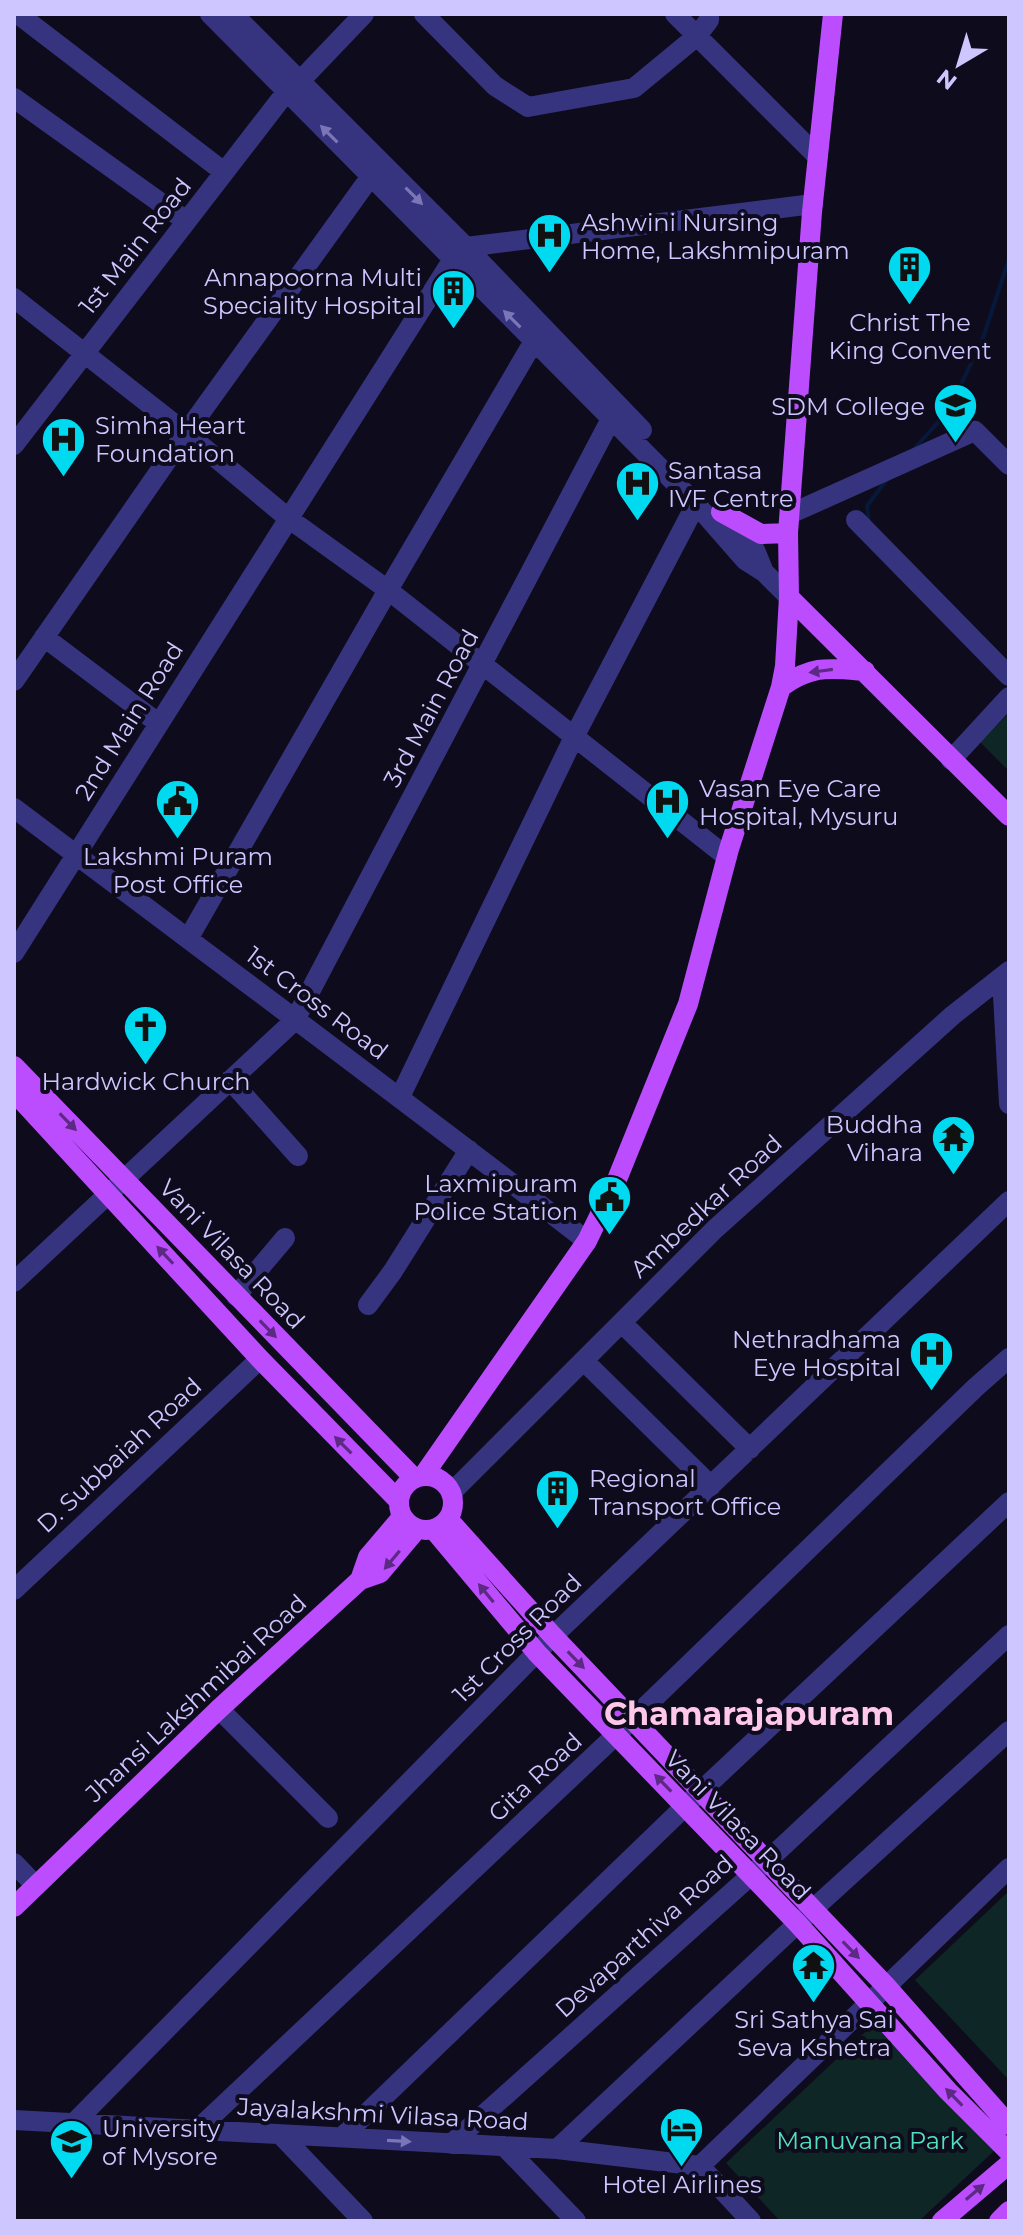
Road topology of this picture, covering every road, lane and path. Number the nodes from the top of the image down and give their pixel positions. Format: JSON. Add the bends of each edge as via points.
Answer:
{"nodes":[{"id":1,"x":18,"y":14,"type":"edge"},
{"id":2,"x":210,"y":14,"type":"edge"},
{"id":3,"x":233,"y":14,"type":"edge"},
{"id":4,"x":364,"y":14,"type":"edge"},
{"id":5,"x":424,"y":14,"type":"edge"},
{"id":6,"x":675,"y":14,"type":"edge"},
{"id":7,"x":709,"y":14,"type":"edge"},
{"id":8,"x":833,"y":14,"type":"edge"},
{"id":9,"x":697,"y":36,"type":"junction"},
{"id":10,"x":293,"y":86,"type":"junction"},
{"id":11,"x":14,"y":98,"type":"edge"},
{"id":12,"x":818,"y":157,"type":"junction"},
{"id":13,"x":224,"y":172,"type":"junction"},
{"id":14,"x":371,"y":176,"type":"junction"},
{"id":15,"x":813,"y":204,"type":"junction"},
{"id":16,"x":186,"y":221,"type":"junction"},
{"id":17,"x":460,"y":253,"type":"junction"},
{"id":18,"x":14,"y":298,"type":"edge"},
{"id":19,"x":534,"y":341,"type":"junction"},
{"id":20,"x":86,"y":352,"type":"junction"},
{"id":21,"x":611,"y":419,"type":"junction"},
{"id":22,"x":186,"y":433,"type":"junction"},
{"id":23,"x":14,"y":445,"type":"edge"},
{"id":24,"x":1009,"y":465,"type":"edge"},
{"id":25,"x":696,"y":504,"type":"junction"},
{"id":26,"x":721,"y":512,"type":"junction"},
{"id":27,"x":288,"y":518,"type":"junction"},
{"id":28,"x":856,"y":520,"type":"dead end"},
{"id":29,"x":789,"y":523,"type":"junction"},
{"id":30,"x":764,"y":572,"type":"junction"},
{"id":31,"x":388,"y":590,"type":"junction"},
{"id":32,"x":789,"y":597,"type":"junction"},
{"id":33,"x":44,"y":637,"type":"junction"},
{"id":34,"x":484,"y":665,"type":"junction"},
{"id":35,"x":865,"y":671,"type":"junction"},
{"id":36,"x":1009,"y":676,"type":"edge"},
{"id":37,"x":14,"y":681,"type":"edge"},
{"id":38,"x":781,"y":687,"type":"junction"},
{"id":39,"x":1009,"y":697,"type":"edge"},
{"id":40,"x":158,"y":723,"type":"junction"},
{"id":41,"x":574,"y":737,"type":"junction"},
{"id":42,"x":951,"y":760,"type":"junction"},
{"id":43,"x":14,"y":808,"type":"edge"},
{"id":44,"x":1009,"y":816,"type":"edge"},
{"id":45,"x":75,"y":854,"type":"junction"},
{"id":46,"x":727,"y":857,"type":"junction"},
{"id":47,"x":188,"y":939,"type":"junction"},
{"id":48,"x":14,"y":953,"type":"edge"},
{"id":49,"x":1005,"y":974,"type":"edge"},
{"id":50,"x":295,"y":1020,"type":"junction"},
{"id":51,"x":14,"y":1066,"type":"edge"},
{"id":52,"x":1008,"y":1079,"type":"edge"},
{"id":53,"x":230,"y":1080,"type":"junction"},
{"id":54,"x":400,"y":1097,"type":"junction"},
{"id":55,"x":16,"y":1098,"type":"edge"},
{"id":56,"x":1009,"y":1104,"type":"edge"},
{"id":57,"x":469,"y":1150,"type":"junction"},
{"id":58,"x":298,"y":1156,"type":"dead end"},
{"id":59,"x":116,"y":1187,"type":"junction"},
{"id":60,"x":1009,"y":1201,"type":"edge"},
{"id":61,"x":285,"y":1238,"type":"dead end"},
{"id":62,"x":587,"y":1241,"type":"junction"},
{"id":63,"x":14,"y":1282,"type":"edge"},
{"id":64,"x":236,"y":1296,"type":"junction"},
{"id":65,"x":368,"y":1305,"type":"dead end"},
{"id":66,"x":622,"y":1323,"type":"junction"},
{"id":67,"x":1009,"y":1358,"type":"edge"},
{"id":68,"x":260,"y":1359,"type":"junction"},
{"id":69,"x":584,"y":1361,"type":"junction"},
{"id":70,"x":750,"y":1449,"type":"junction"},
{"id":71,"x":418,"y":1477,"type":"junction"},
{"id":72,"x":711,"y":1486,"type":"junction"},
{"id":73,"x":451,"y":1493,"type":"junction"},
{"id":74,"x":1009,"y":1502,"type":"edge"},
{"id":75,"x":420,"y":1519,"type":"junction"},
{"id":76,"x":14,"y":1590,"type":"edge"},
{"id":77,"x":1009,"y":1635,"type":"edge"},
{"id":78,"x":553,"y":1636,"type":"junction"},
{"id":79,"x":537,"y":1653,"type":"junction"},
{"id":80,"x":219,"y":1709,"type":"junction"},
{"id":81,"x":632,"y":1719,"type":"junction"},
{"id":82,"x":1009,"y":1731,"type":"edge"},
{"id":83,"x":616,"y":1735,"type":"junction"},
{"id":84,"x":701,"y":1791,"type":"junction"},
{"id":85,"x":687,"y":1807,"type":"junction"},
{"id":86,"x":328,"y":1818,"type":"dead end"},
{"id":87,"x":767,"y":1861,"type":"junction"},
{"id":88,"x":14,"y":1863,"type":"edge"},
{"id":89,"x":1009,"y":1868,"type":"edge"},
{"id":90,"x":750,"y":1876,"type":"junction"},
{"id":91,"x":36,"y":1886,"type":"junction"},
{"id":92,"x":14,"y":1907,"type":"edge"},
{"id":93,"x":805,"y":1917,"type":"junction"},
{"id":94,"x":886,"y":1986,"type":"junction"},
{"id":95,"x":869,"y":2001,"type":"junction"},
{"id":96,"x":14,"y":2120,"type":"edge"},
{"id":97,"x":73,"y":2124,"type":"junction"},
{"id":98,"x":1009,"y":2125,"type":"edge"},
{"id":99,"x":197,"y":2130,"type":"junction"},
{"id":100,"x":281,"y":2135,"type":"junction"},
{"id":101,"x":341,"y":2138,"type":"junction"},
{"id":102,"x":451,"y":2144,"type":"junction"},
{"id":103,"x":504,"y":2146,"type":"junction"},
{"id":104,"x":557,"y":2149,"type":"junction"},
{"id":105,"x":1009,"y":2152,"type":"edge"},
{"id":106,"x":1009,"y":2165,"type":"edge"},
{"id":107,"x":700,"y":2166,"type":"junction"},
{"id":108,"x":1009,"y":2211,"type":"edge"},
{"id":109,"x":363,"y":2221,"type":"edge"},
{"id":110,"x":576,"y":2221,"type":"edge"},
{"id":111,"x":751,"y":2221,"type":"edge"},
{"id":112,"x":942,"y":2221,"type":"edge"},
{"id":113,"x":999,"y":2221,"type":"edge"}],
"edges":[{"from":1,"to":13,"type":"street"},
{"from":2,"to":10,"type":"street"},
{"from":3,"to":10,"type":"street"},
{"from":4,"to":10,"type":"street","name":"1st Main Road"},
{"from":5,"to":9,"type":"street","via":[[495,86],[528,107],[634,88]]},
{"from":6,"to":9,"type":"street"},
{"from":7,"to":9,"type":"street"},
{"from":8,"to":12,"type":"main road"},
{"from":9,"to":12,"type":"street"},
{"from":10,"to":13,"type":"street","name":"1st Main Road"},
{"from":14,"to":10,"type":"street","one_way":true},
{"from":10,"to":17,"type":"street","one_way":true},
{"from":11,"to":16,"type":"street"},
{"from":12,"to":15,"type":"main road"},
{"from":13,"to":16,"type":"street","name":"1st Main Road"},
{"from":14,"to":17,"type":"street"},
{"from":14,"to":22,"type":"street"},
{"from":15,"to":17,"type":"street"},
{"from":15,"to":29,"type":"main road"},
{"from":16,"to":20,"type":"street","name":"1st Main Road"},
{"from":19,"to":17,"type":"street","one_way":true},
{"from":17,"to":26,"type":"street"},
{"from":17,"to":27,"type":"street","name":"2nd Main Road"},
{"from":18,"to":20,"type":"street"},
{"from":19,"to":21,"type":"street"},
{"from":19,"to":31,"type":"street"},
{"from":20,"to":22,"type":"street"},
{"from":20,"to":23,"type":"street","name":"1st Main Road"},
{"from":21,"to":25,"type":"street"},
{"from":21,"to":34,"type":"street","name":"3rd Main Road"},
{"from":22,"to":27,"type":"street"},
{"from":22,"to":33,"type":"street"},
{"from":24,"to":29,"type":"street","via":[[975,431]]},
{"from":25,"to":30,"type":"street","via":[[745,560]]},
{"from":25,"to":41,"type":"street"},
{"from":26,"to":29,"type":"main road","via":[[761,534]]},
{"from":26,"to":30,"type":"street","via":[[755,550]]},
{"from":27,"to":31,"type":"street"},
{"from":27,"to":40,"type":"street","name":"2nd Main Road"},
{"from":28,"to":36,"type":"street"},
{"from":29,"to":32,"type":"main road"},
{"from":30,"to":32,"type":"street"},
{"from":31,"to":34,"type":"street"},
{"from":31,"to":47,"type":"street"},
{"from":32,"to":35,"type":"main road"},
{"from":32,"to":38,"type":"main road"},
{"from":33,"to":37,"type":"street"},
{"from":33,"to":40,"type":"street"},
{"from":34,"to":41,"type":"street"},
{"from":34,"to":50,"type":"street","name":"3rd Main Road"},
{"from":35,"to":38,"type":"main road","one_way":true,"via":[[828,668],[799,674]]},
{"from":35,"to":42,"type":"main road"},
{"from":38,"to":46,"type":"main road"},
{"from":39,"to":42,"type":"street"},
{"from":40,"to":45,"type":"street","name":"2nd Main Road"},
{"from":41,"to":46,"type":"street"},
{"from":41,"to":54,"type":"street"},
{"from":42,"to":44,"type":"main road"},
{"from":43,"to":45,"type":"street","name":"1st Cross Road"},
{"from":45,"to":47,"type":"street","name":"1st Cross Road"},
{"from":45,"to":48,"type":"street","name":"2nd Main Road"},
{"from":46,"to":62,"type":"main road","via":[[688,1004]]},
{"from":47,"to":50,"type":"street","name":"1st Cross Road"},
{"from":49,"to":52,"type":"street"},
{"from":49,"to":66,"type":"street","name":"Ambedkar Road","via":[[715,1229]]},
{"from":50,"to":53,"type":"street","name":"3rd Main Road"},
{"from":50,"to":54,"type":"street","name":"1st Cross Road"},
{"from":51,"to":59,"type":"main road","name":"Vani Vilasa Road","one_way":true},
{"from":52,"to":56,"type":"street"},
{"from":53,"to":58,"type":"street"},
{"from":53,"to":59,"type":"street","name":"3rd Main Road"},
{"from":54,"to":57,"type":"street","name":"1st Cross Road"},
{"from":55,"to":59,"type":"main road","name":"Vani Vilasa Road"},
{"from":57,"to":62,"type":"street","name":"1st Cross Road"},
{"from":57,"to":65,"type":"street"},
{"from":59,"to":63,"type":"street","name":"3rd Main Road"},
{"from":59,"to":64,"type":"main road","name":"Vani Vilasa Road"},
{"from":68,"to":59,"type":"main road","name":"Vani Vilasa Road","one_way":true},
{"from":60,"to":70,"type":"street","name":"1st Cross Road"},
{"from":61,"to":64,"type":"street"},
{"from":62,"to":71,"type":"main road"},
{"from":64,"to":71,"type":"main road","name":"Vani Vilasa Road","one_way":true},
{"from":66,"to":69,"type":"street","name":"Ambedkar Road"},
{"from":66,"to":70,"type":"street"},
{"from":67,"to":81,"type":"street","name":"Gita Road"},
{"from":75,"to":68,"type":"main road","name":"Vani Vilasa Road","one_way":true},
{"from":68,"to":76,"type":"street","name":"D. Subbaiah Road"},
{"from":69,"to":72,"type":"street"},
{"from":69,"to":73,"type":"street","name":"Ambedkar Road"},
{"from":70,"to":72,"type":"street","name":"1st Cross Road"},
{"from":71,"to":73,"type":"main road","name":"Vani Vilasa Road","via":[[440,1479]]},
{"from":71,"to":75,"type":"main road","name":"Jhansi Lakshmibai Road","via":[[401,1491]]},
{"from":72,"to":78,"type":"street","name":"1st Cross Road"},
{"from":73,"to":75,"type":"main road","via":[[453,1502]]},
{"from":74,"to":84,"type":"street"},
{"from":75,"to":78,"type":"main road","name":"Vani Vilasa Road"},
{"from":79,"to":75,"type":"main road","name":"Vani Vilasa Road","one_way":true},
{"from":75,"to":80,"type":"main road","name":"Jhansi Lakshmibai Road","via":[[380,1573],[360,1580]]},
{"from":77,"to":87,"type":"street","name":"Devaparthiva Road"},
{"from":78,"to":79,"type":"street","name":"1st Cross Road"},
{"from":78,"to":81,"type":"main road","name":"Vani Vilasa Road","one_way":true},
{"from":79,"to":83,"type":"main road","name":"Vani Vilasa Road"},
{"from":79,"to":97,"type":"street","name":"1st Cross Road"},
{"from":80,"to":86,"type":"street"},
{"from":80,"to":91,"type":"main road","name":"Jhansi Lakshmibai Road"},
{"from":81,"to":83,"type":"street","name":"Gita Road"},
{"from":81,"to":84,"type":"main road","name":"Vani Vilasa Road"},
{"from":82,"to":93,"type":"street"},
{"from":85,"to":83,"type":"main road","name":"Vani Vilasa Road","one_way":true},
{"from":83,"to":99,"type":"street","name":"Gita Road"},
{"from":84,"to":85,"type":"street"},
{"from":84,"to":87,"type":"main road","name":"Vani Vilasa Road"},
{"from":85,"to":90,"type":"main road","name":"Vani Vilasa Road"},
{"from":85,"to":101,"type":"street"},
{"from":87,"to":90,"type":"street","name":"Devaparthiva Road"},
{"from":87,"to":93,"type":"main road","name":"Vani Vilasa Road"},
{"from":88,"to":91,"type":"street"},
{"from":89,"to":94,"type":"street"},
{"from":90,"to":93,"type":"main road","name":"Vani Vilasa Road"},
{"from":90,"to":102,"type":"street","name":"Devaparthiva Road"},
{"from":91,"to":92,"type":"main road","name":"Jhansi Lakshmibai Road"},
{"from":93,"to":94,"type":"main road","name":"Vani Vilasa Road","one_way":true},
{"from":93,"to":95,"type":"main road","name":"Vani Vilasa Road"},
{"from":93,"to":104,"type":"street"},
{"from":94,"to":95,"type":"street"},
{"from":94,"to":98,"type":"main road","name":"Vani Vilasa Road"},
{"from":105,"to":95,"type":"main road","name":"Vani Vilasa Road","one_way":true},
{"from":95,"to":107,"type":"street"},
{"from":96,"to":97,"type":"street","name":"Jayalakshmi Vilasa Road"},
{"from":97,"to":99,"type":"street","name":"Jayalakshmi Vilasa Road"},
{"from":99,"to":100,"type":"street","name":"Jayalakshmi Vilasa Road"},
{"from":100,"to":101,"type":"street","name":"Jayalakshmi Vilasa Road"},
{"from":100,"to":109,"type":"street"},
{"from":101,"to":102,"type":"street","name":"Jayalakshmi Vilasa Road","one_way":true},
{"from":102,"to":103,"type":"street","name":"Jayalakshmi Vilasa Road"},
{"from":103,"to":104,"type":"street","name":"Jayalakshmi Vilasa Road"},
{"from":103,"to":110,"type":"street"},
{"from":104,"to":107,"type":"street","name":"Jayalakshmi Vilasa Road"},
{"from":112,"to":106,"type":"main road","one_way":true},
{"from":107,"to":111,"type":"street"},
{"from":108,"to":113,"type":"main road"}]}
